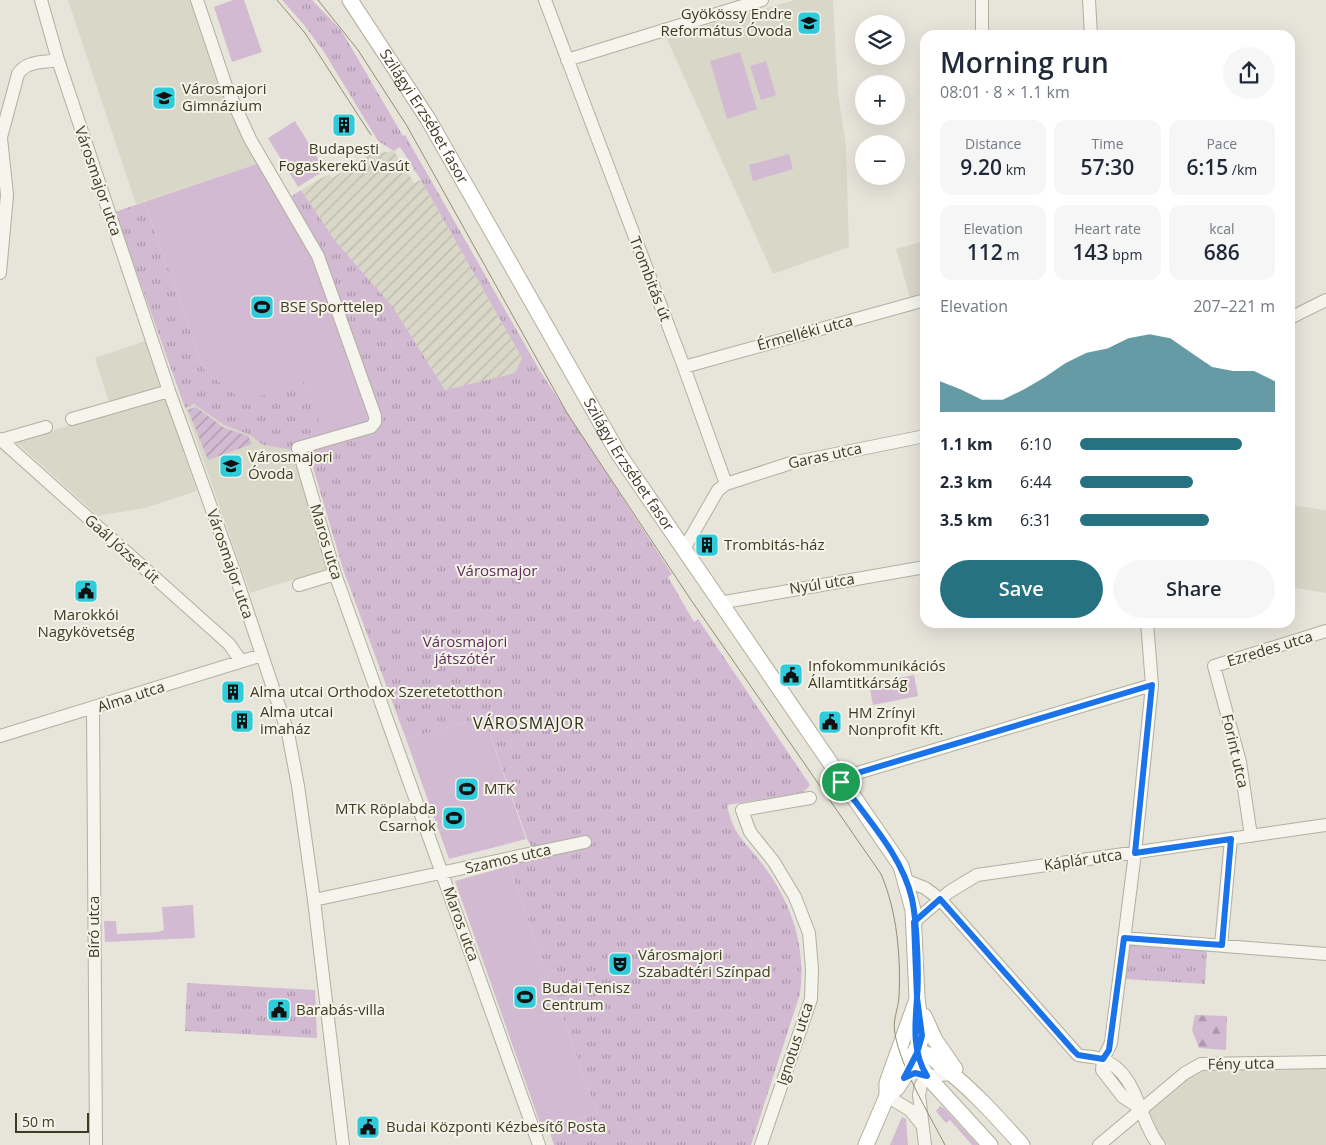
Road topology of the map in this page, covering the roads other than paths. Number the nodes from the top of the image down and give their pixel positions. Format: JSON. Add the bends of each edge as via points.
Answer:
{"nodes":[{"id":1,"x":41,"y":0,"type":"edge"},
{"id":2,"x":197,"y":0,"type":"edge"},
{"id":3,"x":350,"y":0,"type":"edge"},
{"id":4,"x":545,"y":0,"type":"edge"},
{"id":5,"x":762,"y":0,"type":"edge"},
{"id":6,"x":982,"y":0,"type":"edge"},
{"id":7,"x":1090,"y":0,"type":"edge"},
{"id":8,"x":982,"y":30,"type":"edge"},
{"id":9,"x":1091,"y":30,"type":"edge"},
{"id":10,"x":58,"y":60,"type":"junction"},
{"id":11,"x":567,"y":60,"type":"junction"},
{"id":12,"x":0,"y":140,"type":"edge"},
{"id":13,"x":0,"y":273,"type":"edge"},
{"id":14,"x":1326,"y":300,"type":"edge"},
{"id":15,"x":920,"y":301,"type":"edge"},
{"id":16,"x":1295,"y":316,"type":"edge"},
{"id":17,"x":684,"y":367,"type":"junction"},
{"id":18,"x":169,"y":391,"type":"junction"},
{"id":19,"x":72,"y":419,"type":"dead end"},
{"id":20,"x":46,"y":427,"type":"dead end"},
{"id":21,"x":920,"y":437,"type":"edge"},
{"id":22,"x":0,"y":440,"type":"edge"},
{"id":23,"x":726,"y":484,"type":"junction"},
{"id":24,"x":684,"y":549,"type":"junction"},
{"id":25,"x":920,"y":568,"type":"edge"},
{"id":26,"x":335,"y":574,"type":"junction"},
{"id":27,"x":299,"y":585,"type":"dead end"},
{"id":28,"x":719,"y":603,"type":"junction"},
{"id":29,"x":1147,"y":628,"type":"edge"},
{"id":30,"x":1326,"y":631,"type":"edge"},
{"id":31,"x":262,"y":655,"type":"junction"},
{"id":32,"x":241,"y":661,"type":"junction"},
{"id":33,"x":1214,"y":666,"type":"joint"},
{"id":34,"x":1152,"y":685,"type":"junction"},
{"id":35,"x":92,"y":709,"type":"junction"},
{"id":36,"x":0,"y":736,"type":"edge"},
{"id":37,"x":841,"y":782,"type":"junction"},
{"id":38,"x":810,"y":798,"type":"dead end"},
{"id":39,"x":1326,"y":825,"type":"edge"},
{"id":40,"x":1251,"y":836,"type":"junction"},
{"id":41,"x":1231,"y":839,"type":"junction"},
{"id":42,"x":585,"y":842,"type":"dead end"},
{"id":43,"x":1135,"y":853,"type":"junction"},
{"id":44,"x":443,"y":873,"type":"junction"},
{"id":45,"x":905,"y":880,"type":"junction"},
{"id":46,"x":940,"y":899,"type":"junction"},
{"id":47,"x":314,"y":900,"type":"junction"},
{"id":48,"x":914,"y":922,"type":"junction"},
{"id":49,"x":1124,"y":938,"type":"junction"},
{"id":50,"x":1222,"y":945,"type":"junction"},
{"id":51,"x":1326,"y":954,"type":"edge"},
{"id":52,"x":916,"y":1004,"type":"junction"},
{"id":53,"x":917,"y":1053,"type":"junction"},
{"id":54,"x":1103,"y":1059,"type":"junction"},
{"id":55,"x":1326,"y":1062,"type":"edge"},
{"id":56,"x":892,"y":1069,"type":"junction"},
{"id":57,"x":952,"y":1074,"type":"junction"},
{"id":58,"x":927,"y":1076,"type":"junction"},
{"id":59,"x":904,"y":1078,"type":"junction"},
{"id":60,"x":887,"y":1096,"type":"junction"},
{"id":61,"x":1123,"y":1097,"type":"junction"},
{"id":62,"x":984,"y":1103,"type":"junction"},
{"id":63,"x":1143,"y":1110,"type":"junction"},
{"id":64,"x":1122,"y":1125,"type":"junction"},
{"id":65,"x":922,"y":1126,"type":"junction"},
{"id":66,"x":96,"y":1145,"type":"edge"},
{"id":67,"x":343,"y":1145,"type":"edge"},
{"id":68,"x":539,"y":1145,"type":"edge"},
{"id":69,"x":761,"y":1145,"type":"edge"},
{"id":70,"x":866,"y":1145,"type":"edge"},
{"id":71,"x":924,"y":1145,"type":"edge"},
{"id":72,"x":990,"y":1145,"type":"edge"},
{"id":73,"x":1022,"y":1145,"type":"edge"},
{"id":74,"x":1099,"y":1145,"type":"edge"},
{"id":75,"x":1159,"y":1145,"type":"edge"}],
"edges":[{"from":1,"to":10,"type":"street","name":"Városmajor utca"},
{"from":2,"to":26,"type":"street","name":"Maros utca","via":[[226,86],[250,139],[318,256],[375,416],[371,427],[298,448]]},
{"from":3,"to":24,"type":"main road","name":"Szilágyi Erzsébet fasor","via":[[428,119],[618,453]]},
{"from":4,"to":11,"type":"street","name":"Trombitás út"},
{"from":5,"to":11,"type":"street"},
{"from":6,"to":8,"type":"street"},
{"from":7,"to":9,"type":"street"},
{"from":10,"to":12,"type":"street","via":[[22,68]]},
{"from":10,"to":18,"type":"street","name":"Városmajor utca"},
{"from":11,"to":17,"type":"street","name":"Trombitás út"},
{"from":12,"to":13,"type":"street","via":[[7,196]]},
{"from":14,"to":16,"type":"street"},
{"from":15,"to":17,"type":"street","name":"Érmelléki utca"},
{"from":17,"to":23,"type":"street","name":"Trombitás út"},
{"from":18,"to":19,"type":"street"},
{"from":18,"to":31,"type":"street","name":"Városmajor utca"},
{"from":20,"to":22,"type":"street"},
{"from":21,"to":23,"type":"street","name":"Garas utca","via":[[791,463]]},
{"from":22,"to":32,"type":"street","name":"Gaál József út","via":[[229,644]]},
{"from":23,"to":24,"type":"street","via":[[718,490]]},
{"from":24,"to":28,"type":"main road","name":"Szilágyi Erzsébet fasor"},
{"from":25,"to":28,"type":"street","name":"Nyúl utca"},
{"from":26,"to":27,"type":"street"},
{"from":26,"to":44,"type":"street","name":"Maros utca"},
{"from":28,"to":37,"type":"main road","name":"Szilágyi Erzsébet fasor"},
{"from":29,"to":34,"type":"street"},
{"from":30,"to":33,"type":"street","name":"Ezredes utca"},
{"from":31,"to":32,"type":"street","name":"Alma utca"},
{"from":31,"to":47,"type":"street","name":"Városmajor utca","via":[[288,733]]},
{"from":32,"to":35,"type":"street","name":"Alma utca"},
{"from":33,"to":40,"type":"street","name":"Forint utca","via":[[1240,762]]},
{"from":34,"to":37,"type":"street","via":[[854,774]]},
{"from":34,"to":43,"type":"street"},
{"from":35,"to":36,"type":"street","name":"Alma utca"},
{"from":35,"to":66,"type":"street","name":"Bíró utca"},
{"from":37,"to":45,"type":"main road","name":"Szilágyi Erzsébet fasor","via":[[901,866]]},
{"from":38,"to":69,"type":"street","name":"Ignotus utca","via":[[742,810],[750,832],[774,862],[795,897],[809,933],[812,962],[811,999]]},
{"from":39,"to":40,"type":"street","name":"Káplár utca"},
{"from":40,"to":41,"type":"street","name":"Káplár utca"},
{"from":41,"to":43,"type":"street","name":"Káplár utca"},
{"from":41,"to":50,"type":"street"},
{"from":42,"to":44,"type":"street","name":"Szamos utca"},
{"from":43,"to":46,"type":"street","name":"Káplár utca","via":[[977,875]]},
{"from":43,"to":49,"type":"street"},
{"from":44,"to":47,"type":"street","name":"Szamos utca"},
{"from":44,"to":68,"type":"street","name":"Maros utca"},
{"from":45,"to":46,"type":"street"},
{"from":45,"to":48,"type":"main road","name":"Szilágyi Erzsébet fasor","via":[[912,899]]},
{"from":46,"to":48,"type":"street","name":"Káplár utca"},
{"from":46,"to":54,"type":"street","via":[[1078,1055]]},
{"from":47,"to":67,"type":"street","name":"Városmajor utca"},
{"from":48,"to":52,"type":"main road","name":"Szilágyi Erzsébet fasor"},
{"from":49,"to":50,"type":"street"},
{"from":49,"to":54,"type":"street","via":[[1111,1043]]},
{"from":50,"to":51,"type":"street"},
{"from":52,"to":53,"type":"main road","name":"Szilágyi Erzsébet fasor","via":[[922,1036]]},
{"from":52,"to":56,"type":"main road"},
{"from":52,"to":62,"type":"main road","via":[[947,1060]]},
{"from":53,"to":56,"type":"main road","via":[[907,1056]]},
{"from":53,"to":57,"type":"main road","via":[[927,1054]]},
{"from":53,"to":58,"type":"main road"},
{"from":53,"to":59,"type":"main road","name":"Szilágyi Erzsébet fasor"},
{"from":54,"to":61,"type":"street","via":[[1104,1075]]},
{"from":54,"to":63,"type":"street","via":[[1116,1068],[1130,1085]]},
{"from":55,"to":63,"type":"street","name":"Fény utca","via":[[1202,1064],[1185,1073]]},
{"from":56,"to":60,"type":"main road"},
{"from":57,"to":58,"type":"street"},
{"from":57,"to":62,"type":"main road"},
{"from":58,"to":59,"type":"main road","via":[[915,1073]]},
{"from":58,"to":65,"type":"street","via":[[920,1085],[919,1095]]},
{"from":58,"to":72,"type":"main road"},
{"from":59,"to":60,"type":"main road","name":"Szilágyi Erzsébet fasor"},
{"from":60,"to":65,"type":"street","via":[[910,1110]]},
{"from":60,"to":70,"type":"main road"},
{"from":61,"to":63,"type":"street"},
{"from":61,"to":64,"type":"street","via":[[1126,1111]]},
{"from":62,"to":73,"type":"main road"},
{"from":63,"to":64,"type":"street","name":"Fény utca"},
{"from":63,"to":75,"type":"street","via":[[1149,1132]]},
{"from":64,"to":74,"type":"street","name":"Fény utca"},
{"from":65,"to":71,"type":"street"}]}
